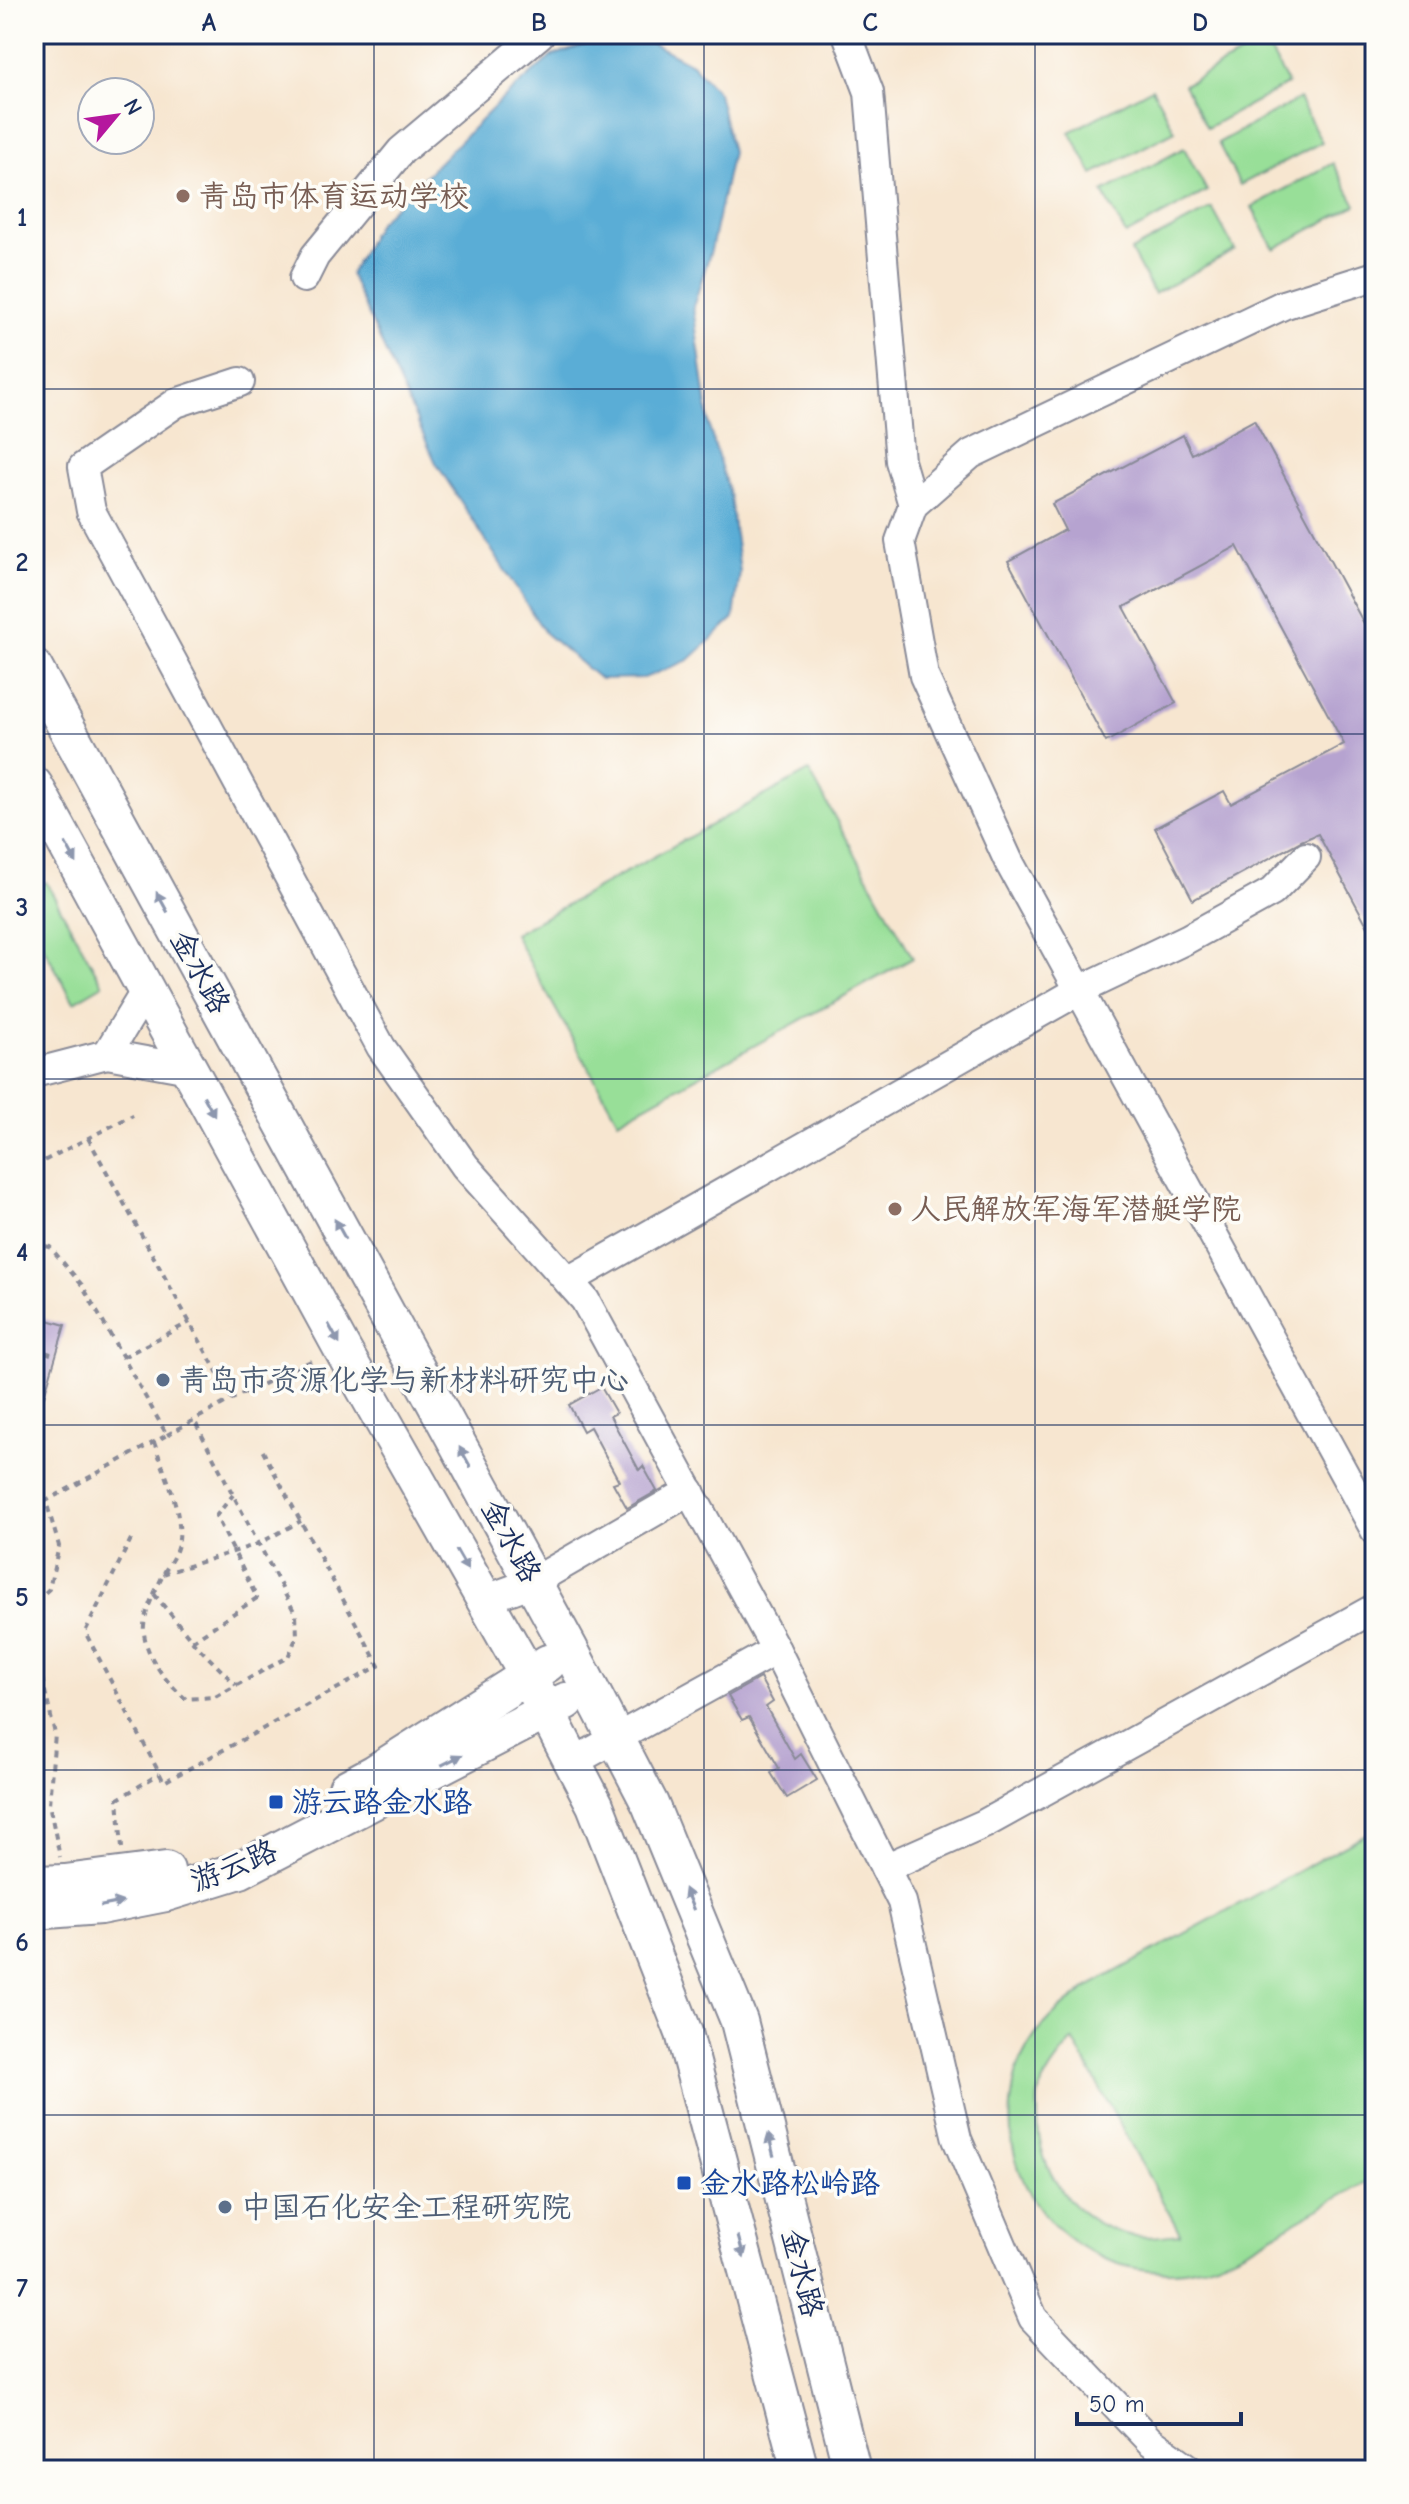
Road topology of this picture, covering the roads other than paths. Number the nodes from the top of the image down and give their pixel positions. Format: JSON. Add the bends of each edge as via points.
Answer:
{"nodes":[{"id":1,"x":540,"y":34,"type":"edge"},
{"id":2,"x":847,"y":34,"type":"edge"},
{"id":3,"x":1375,"y":276,"type":"edge"},
{"id":4,"x":304,"y":278,"type":"dead end"},
{"id":5,"x":240,"y":382,"type":"dead end"},
{"id":6,"x":913,"y":505,"type":"junction"},
{"id":7,"x":34,"y":668,"type":"edge"},
{"id":8,"x":34,"y":785,"type":"edge"},
{"id":9,"x":1306,"y":857,"type":"dead end"},
{"id":10,"x":146,"y":990,"type":"junction"},
{"id":11,"x":1080,"y":990,"type":"junction"},
{"id":12,"x":107,"y":1054,"type":"junction"},
{"id":13,"x":189,"y":1069,"type":"junction"},
{"id":14,"x":34,"y":1073,"type":"edge"},
{"id":15,"x":568,"y":1281,"type":"junction"},
{"id":16,"x":690,"y":1491,"type":"junction"},
{"id":17,"x":1375,"y":1530,"type":"edge"},
{"id":18,"x":533,"y":1582,"type":"junction"},
{"id":19,"x":484,"y":1600,"type":"junction"},
{"id":20,"x":1375,"y":1608,"type":"edge"},
{"id":21,"x":569,"y":1648,"type":"junction"},
{"id":22,"x":776,"y":1650,"type":"junction"},
{"id":23,"x":528,"y":1676,"type":"junction"},
{"id":24,"x":590,"y":1688,"type":"junction"},
{"id":25,"x":547,"y":1711,"type":"junction"},
{"id":26,"x":617,"y":1739,"type":"junction"},
{"id":27,"x":573,"y":1762,"type":"junction"},
{"id":28,"x":885,"y":1868,"type":"junction"},
{"id":29,"x":49,"y":1883,"type":"edge"},
{"id":30,"x":34,"y":1911,"type":"edge"},
{"id":31,"x":800,"y":2470,"type":"edge"},
{"id":32,"x":852,"y":2470,"type":"edge"},
{"id":33,"x":1191,"y":2470,"type":"edge"}],
"edges":[{"from":1,"to":4,"type":"street","via":[[401,151],[315,256]]},
{"from":2,"to":6,"type":"street","via":[[869,92],[900,461]]},
{"from":3,"to":6,"type":"street","via":[[1283,305],[971,454]]},
{"from":5,"to":15,"type":"street","via":[[176,403],[83,467],[91,511],[381,1047],[465,1166]]},
{"from":6,"to":11,"type":"street","via":[[900,541],[924,676],[1009,862]]},
{"from":18,"to":7,"type":"main road","name":"金水路","one_way":true},
{"from":8,"to":10,"type":"main road","name":"金水路","one_way":true},
{"from":9,"to":11,"type":"street","via":[[1272,892]]},
{"from":10,"to":12,"type":"street"},
{"from":10,"to":13,"type":"main road","name":"金水路"},
{"from":11,"to":15,"type":"street"},
{"from":11,"to":17,"type":"street"},
{"from":12,"to":13,"type":"street"},
{"from":12,"to":14,"type":"street"},
{"from":13,"to":19,"type":"main road","name":"金水路","one_way":true},
{"from":15,"to":16,"type":"street","via":[[585,1300]]},
{"from":16,"to":18,"type":"street"},
{"from":16,"to":22,"type":"street"},
{"from":18,"to":19,"type":"street"},
{"from":18,"to":21,"type":"main road","name":"金水路"},
{"from":19,"to":23,"type":"main road","name":"金水路"},
{"from":20,"to":28,"type":"street","via":[[984,1824]]},
{"from":21,"to":23,"type":"main road","name":"游云路"},
{"from":21,"to":24,"type":"main road","name":"金水路"},
{"from":22,"to":26,"type":"street"},
{"from":22,"to":28,"type":"street"},
{"from":23,"to":25,"type":"main road","name":"金水路"},
{"from":23,"to":29,"type":"main road","name":"游云路","via":[[375,1773],[224,1852],[169,1869]]},
{"from":24,"to":25,"type":"main road","name":"游云路"},
{"from":24,"to":26,"type":"main road","name":"金水路"},
{"from":25,"to":27,"type":"main road","name":"金水路"},
{"from":30,"to":25,"type":"main road","name":"游云路","one_way":true,"via":[[127,1901],[240,1870]]},
{"from":26,"to":27,"type":"street"},
{"from":32,"to":26,"type":"main road","name":"金水路","one_way":true,"via":[[739,2021],[650,1804]]},
{"from":27,"to":31,"type":"main road","name":"金水路","one_way":true,"via":[[595,1805],[684,2033]]},
{"from":28,"to":33,"type":"street","via":[[902,1902],[957,2139],[1033,2318],[1150,2441]]}]}
